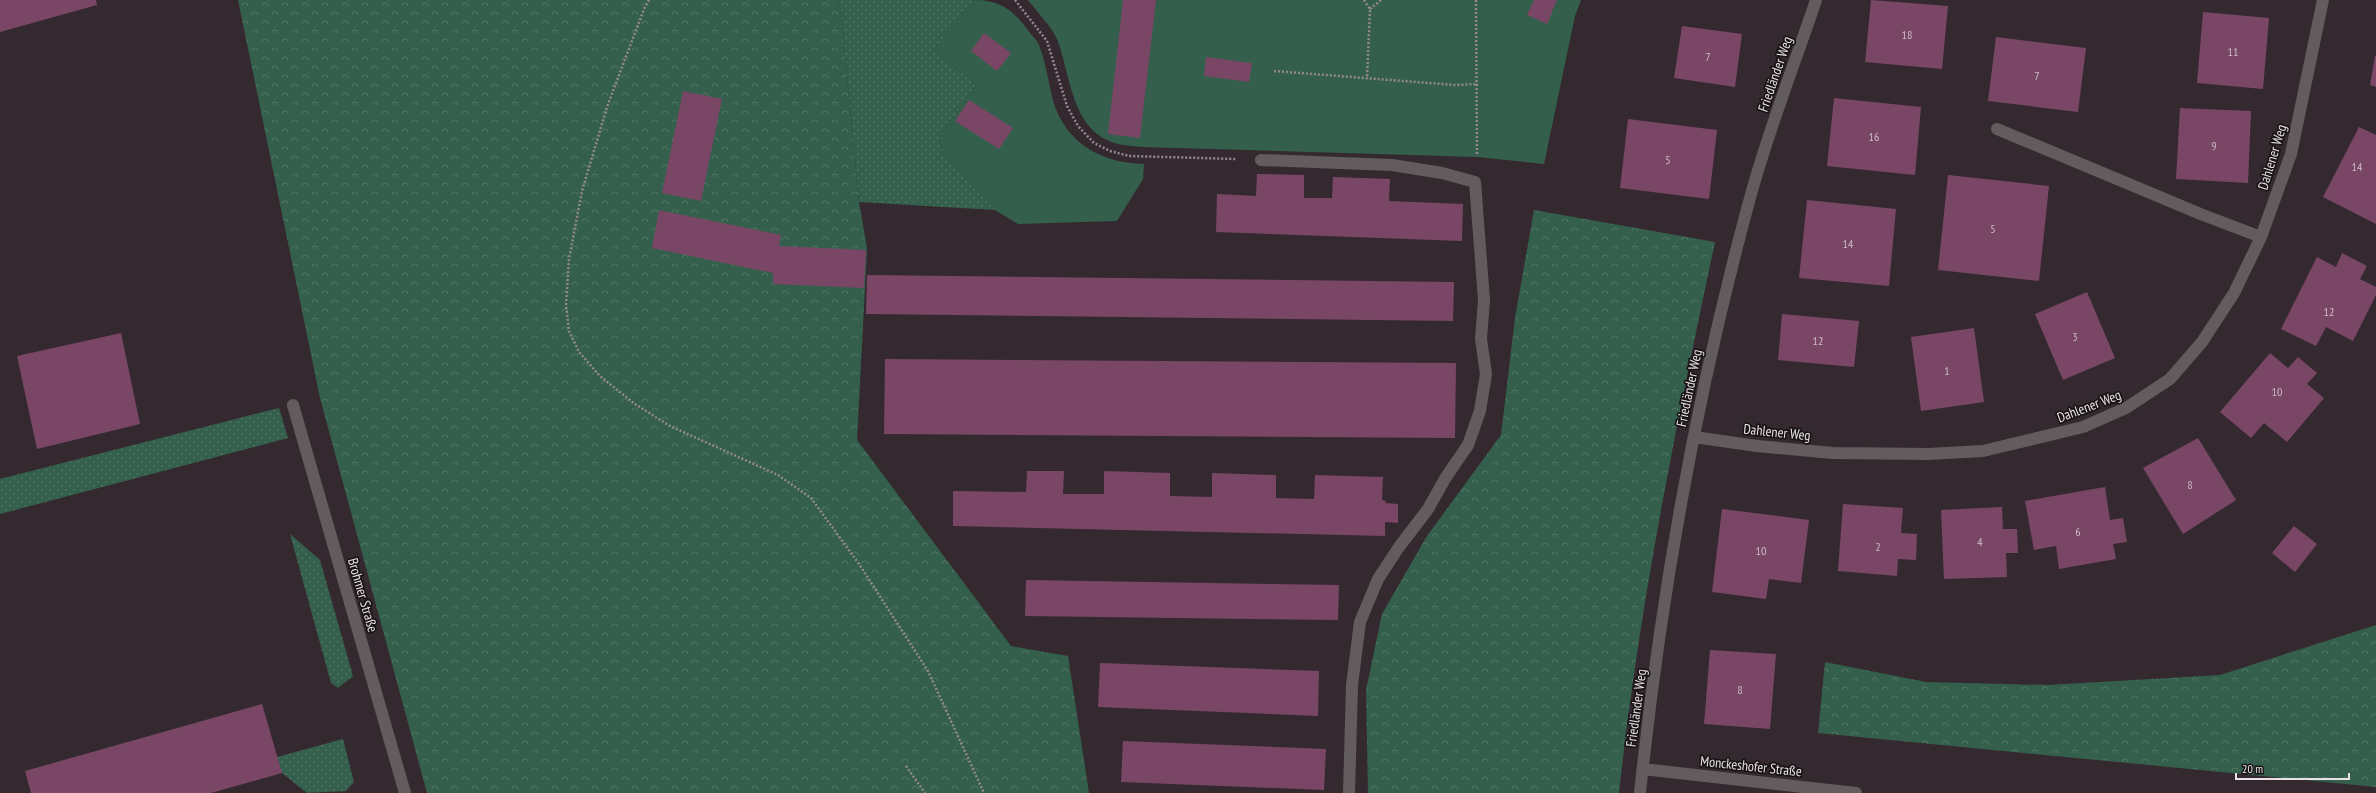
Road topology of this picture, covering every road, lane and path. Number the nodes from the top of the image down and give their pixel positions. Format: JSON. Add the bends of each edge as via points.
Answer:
{"nodes":[{"id":1,"x":649,"y":0,"type":"edge"},
{"id":2,"x":1015,"y":0,"type":"edge"},
{"id":3,"x":1364,"y":0,"type":"edge"},
{"id":4,"x":1381,"y":0,"type":"edge"},
{"id":5,"x":1476,"y":0,"type":"edge"},
{"id":6,"x":1816,"y":0,"type":"edge"},
{"id":7,"x":2324,"y":0,"type":"edge"},
{"id":8,"x":1370,"y":9,"type":"junction"},
{"id":9,"x":1274,"y":70,"type":"dead end"},
{"id":10,"x":1367,"y":78,"type":"junction"},
{"id":11,"x":1478,"y":84,"type":"junction"},
{"id":12,"x":1997,"y":129,"type":"dead end"},
{"id":13,"x":1261,"y":160,"type":"joint"},
{"id":14,"x":1475,"y":182,"type":"junction"},
{"id":15,"x":2260,"y":236,"type":"junction"},
{"id":16,"x":293,"y":404,"type":"dead end"},
{"id":17,"x":1694,"y":438,"type":"junction"},
{"id":18,"x":906,"y":766,"type":"dead end"},
{"id":19,"x":1643,"y":769,"type":"junction"},
{"id":20,"x":405,"y":793,"type":"edge"},
{"id":21,"x":925,"y":793,"type":"edge"},
{"id":22,"x":984,"y":793,"type":"edge"},
{"id":23,"x":1349,"y":793,"type":"edge"},
{"id":24,"x":1640,"y":793,"type":"edge"},
{"id":25,"x":1856,"y":793,"type":"edge"}],
"edges":[{"from":1,"to":22,"type":"path","via":[[607,107],[582,191],[569,259],[566,305],[569,331],[579,352],[600,376],[635,404],[670,426],[778,475],[811,498],[859,564],[928,671]]},
{"from":2,"to":13,"type":"path","via":[[1047,41],[1067,106],[1078,126],[1094,143],[1129,156]]},
{"from":3,"to":8,"type":"path"},
{"from":4,"to":8,"type":"path"},
{"from":5,"to":11,"type":"path"},
{"from":6,"to":17,"type":"street","name":"Friedländer Weg","via":[[1750,197]]},
{"from":7,"to":15,"type":"street","name":"Dahlener Weg","via":[[2292,154]]},
{"from":8,"to":10,"type":"path"},
{"from":9,"to":10,"type":"path"},
{"from":10,"to":11,"type":"path","via":[[1454,85]]},
{"from":11,"to":14,"type":"path"},
{"from":12,"to":15,"type":"street","via":[[2203,215]]},
{"from":13,"to":14,"type":"street","via":[[1392,166],[1442,173]]},
{"from":14,"to":23,"type":"street","via":[[1484,300],[1481,339],[1486,374],[1480,411],[1468,445],[1428,509],[1399,546],[1378,579],[1360,622],[1352,685]]},
{"from":15,"to":17,"type":"street","name":"Dahlener Weg","via":[[2234,293],[2202,342],[2170,379],[2126,408],[2083,427],[1983,451],[1928,454],[1833,453]]},
{"from":16,"to":20,"type":"street","name":"Brohmer Straße"},
{"from":17,"to":19,"type":"street","name":"Friedländer Weg","via":[[1681,501]]},
{"from":18,"to":21,"type":"path"},
{"from":19,"to":24,"type":"street","name":"Friedländer Weg"},
{"from":19,"to":25,"type":"street","name":"Monckeshofer Straße"}]}
